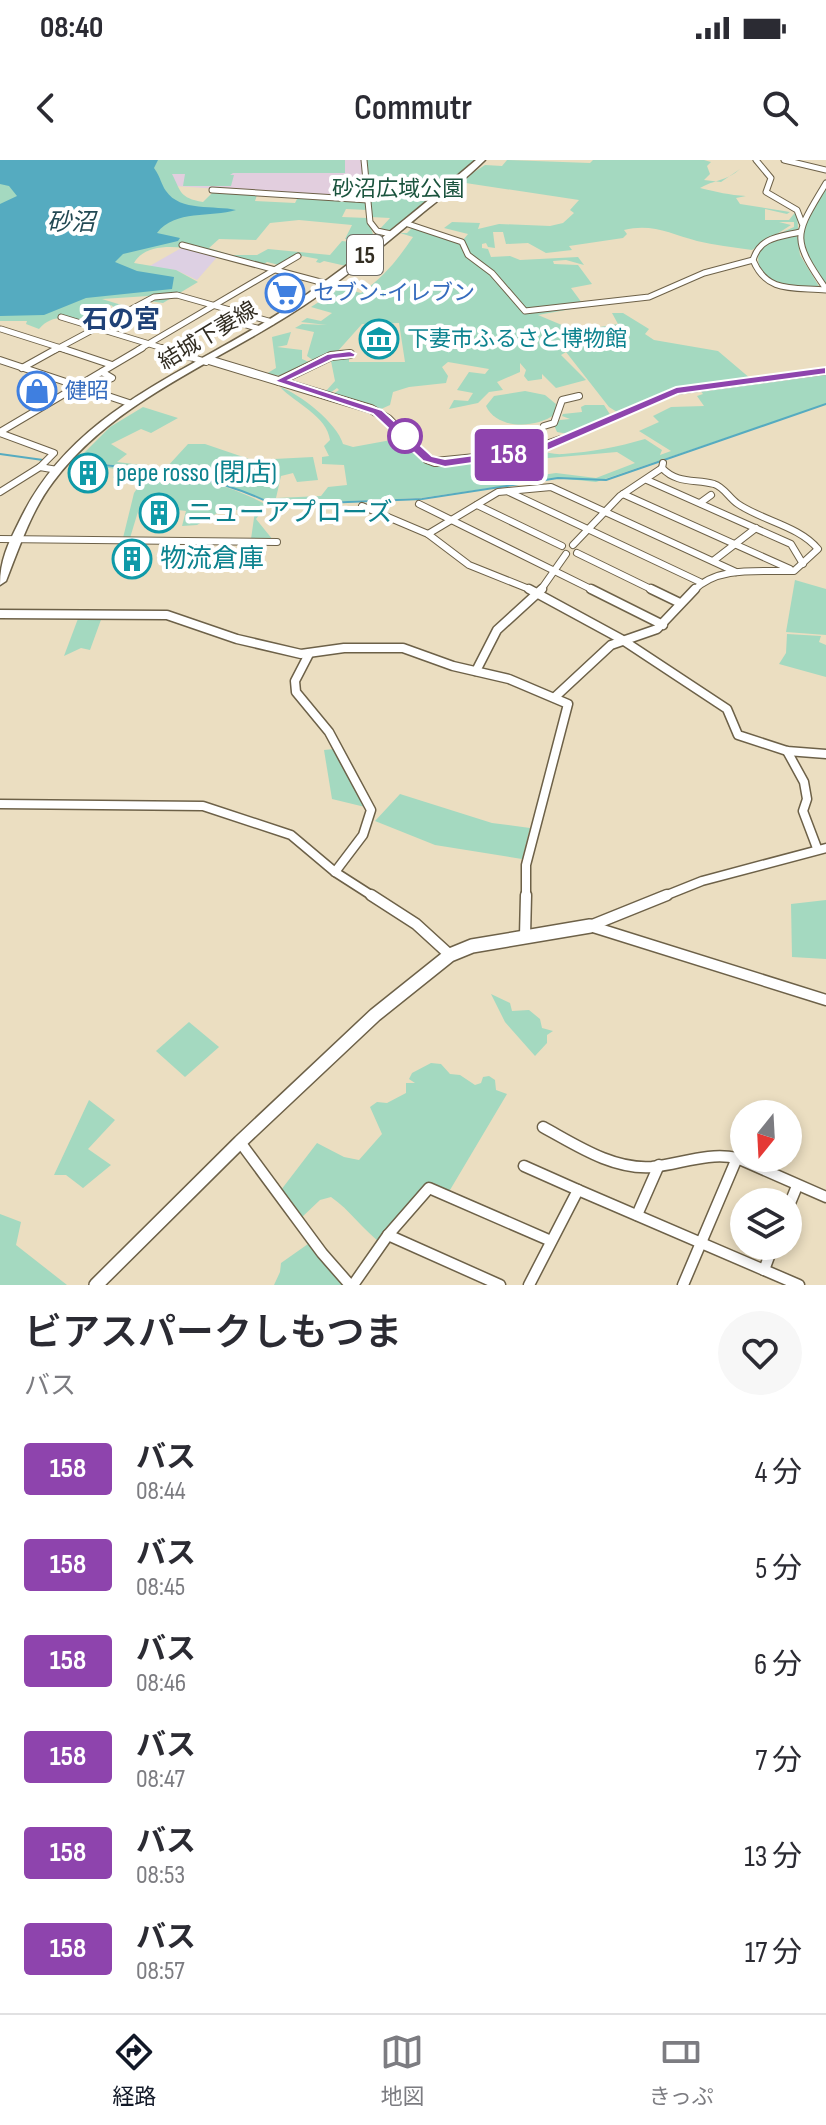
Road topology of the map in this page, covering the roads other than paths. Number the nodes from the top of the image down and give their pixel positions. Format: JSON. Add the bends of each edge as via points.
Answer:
{"nodes":[{"id":1,"x":364,"y":160,"type":"edge"},
{"id":2,"x":481,"y":160,"type":"edge"},
{"id":3,"x":756,"y":160,"type":"edge"},
{"id":4,"x":784,"y":160,"type":"edge"},
{"id":5,"x":826,"y":170,"type":"edge"},
{"id":6,"x":826,"y":183,"type":"edge"},
{"id":7,"x":212,"y":190,"type":"dead end"},
{"id":8,"x":368,"y":200,"type":"junction"},
{"id":9,"x":405,"y":223,"type":"junction"},
{"id":10,"x":802,"y":223,"type":"junction"},
{"id":11,"x":800,"y":232,"type":"junction"},
{"id":12,"x":391,"y":234,"type":"junction"},
{"id":13,"x":182,"y":245,"type":"dead end"},
{"id":14,"x":298,"y":256,"type":"dead end"},
{"id":15,"x":753,"y":260,"type":"junction"},
{"id":16,"x":273,"y":270,"type":"junction"},
{"id":17,"x":328,"y":284,"type":"junction"},
{"id":18,"x":826,"y":289,"type":"edge"},
{"id":19,"x":213,"y":305,"type":"junction"},
{"id":20,"x":61,"y":317,"type":"dead end"},
{"id":21,"x":233,"y":321,"type":"dead end"},
{"id":22,"x":272,"y":322,"type":"junction"},
{"id":23,"x":95,"y":327,"type":"junction"},
{"id":24,"x":1,"y":329,"type":"edge"},
{"id":25,"x":260,"y":329,"type":"junction"},
{"id":26,"x":149,"y":344,"type":"junction"},
{"id":27,"x":57,"y":348,"type":"junction"},
{"id":28,"x":350,"y":354,"type":"dead end"},
{"id":29,"x":0,"y":360,"type":"edge"},
{"id":30,"x":207,"y":361,"type":"junction"},
{"id":31,"x":112,"y":365,"type":"junction"},
{"id":32,"x":22,"y":368,"type":"junction"},
{"id":33,"x":826,"y":371,"type":"edge"},
{"id":34,"x":102,"y":372,"type":"junction"},
{"id":35,"x":279,"y":381,"type":"junction"},
{"id":36,"x":102,"y":382,"type":"dead end"},
{"id":37,"x":75,"y":390,"type":"junction"},
{"id":38,"x":579,"y":396,"type":"dead end"},
{"id":39,"x":132,"y":404,"type":"junction"},
{"id":40,"x":544,"y":426,"type":"dead end"},
{"id":41,"x":0,"y":432,"type":"edge"},
{"id":42,"x":561,"y":440,"type":"joint"},
{"id":43,"x":40,"y":467,"type":"junction"},
{"id":44,"x":57,"y":470,"type":"junction"},
{"id":45,"x":647,"y":480,"type":"junction"},
{"id":46,"x":0,"y":492,"type":"edge"},
{"id":47,"x":508,"y":492,"type":"junction"},
{"id":48,"x":623,"y":494,"type":"junction"},
{"id":49,"x":711,"y":495,"type":"dead end"},
{"id":50,"x":700,"y":503,"type":"junction"},
{"id":51,"x":419,"y":504,"type":"dead end"},
{"id":52,"x":477,"y":505,"type":"junction"},
{"id":53,"x":362,"y":506,"type":"dead end"},
{"id":54,"x":606,"y":512,"type":"junction"},
{"id":55,"x":451,"y":519,"type":"junction"},
{"id":56,"x":756,"y":528,"type":"junction"},
{"id":57,"x":588,"y":530,"type":"junction"},
{"id":58,"x":428,"y":534,"type":"junction"},
{"id":59,"x":0,"y":539,"type":"edge"},
{"id":60,"x":16,"y":539,"type":"junction"},
{"id":61,"x":277,"y":542,"type":"dead end"},
{"id":62,"x":735,"y":544,"type":"junction"},
{"id":63,"x":575,"y":549,"type":"junction"},
{"id":64,"x":822,"y":549,"type":"edge"},
{"id":65,"x":564,"y":550,"type":"junction"},
{"id":66,"x":713,"y":561,"type":"junction"},
{"id":67,"x":803,"y":564,"type":"junction"},
{"id":68,"x":556,"y":571,"type":"junction"},
{"id":69,"x":794,"y":571,"type":"junction"},
{"id":70,"x":737,"y":573,"type":"junction"},
{"id":71,"x":0,"y":581,"type":"edge"},
{"id":72,"x":700,"y":582,"type":"junction"},
{"id":73,"x":539,"y":593,"type":"junction"},
{"id":74,"x":680,"y":603,"type":"junction"},
{"id":75,"x":0,"y":614,"type":"edge"},
{"id":76,"x":663,"y":625,"type":"junction"},
{"id":77,"x":621,"y":639,"type":"junction"},
{"id":78,"x":309,"y":654,"type":"junction"},
{"id":79,"x":476,"y":671,"type":"junction"},
{"id":80,"x":555,"y":697,"type":"junction"},
{"id":81,"x":787,"y":751,"type":"junction"},
{"id":82,"x":826,"y":754,"type":"edge"},
{"id":83,"x":0,"y":804,"type":"edge"},
{"id":84,"x":821,"y":848,"type":"edge"},
{"id":85,"x":335,"y":872,"type":"junction"},
{"id":86,"x":590,"y":926,"type":"junction"},
{"id":87,"x":525,"y":936,"type":"junction"},
{"id":88,"x":450,"y":955,"type":"junction"},
{"id":89,"x":826,"y":1000,"type":"edge"},
{"id":90,"x":543,"y":1127,"type":"dead end"},
{"id":91,"x":240,"y":1142,"type":"junction"},
{"id":92,"x":730,"y":1156,"type":"edge"},
{"id":93,"x":659,"y":1165,"type":"junction"},
{"id":94,"x":524,"y":1166,"type":"dead end"},
{"id":95,"x":731,"y":1172,"type":"edge"},
{"id":96,"x":767,"y":1172,"type":"edge"},
{"id":97,"x":797,"y":1186,"type":"joint"},
{"id":98,"x":578,"y":1190,"type":"junction"},
{"id":99,"x":826,"y":1197,"type":"edge"},
{"id":100,"x":637,"y":1215,"type":"junction"},
{"id":101,"x":388,"y":1235,"type":"junction"},
{"id":102,"x":551,"y":1241,"type":"junction"},
{"id":103,"x":700,"y":1242,"type":"junction"},
{"id":104,"x":768,"y":1260,"type":"edge"},
{"id":105,"x":764,"y":1270,"type":"junction"},
{"id":106,"x":96,"y":1285,"type":"edge"},
{"id":107,"x":352,"y":1285,"type":"edge"},
{"id":108,"x":500,"y":1285,"type":"edge"},
{"id":109,"x":529,"y":1285,"type":"edge"},
{"id":110,"x":683,"y":1285,"type":"edge"},
{"id":111,"x":799,"y":1285,"type":"edge"}],
"edges":[{"from":1,"to":8,"type":"street"},
{"from":2,"to":9,"type":"main road","name":"結城下妻線","number":"15"},
{"from":3,"to":10,"type":"street","via":[[771,178],[766,192],[797,210]]},
{"from":4,"to":5,"type":"street"},
{"from":6,"to":10,"type":"street"},
{"from":7,"to":8,"type":"street"},
{"from":8,"to":12,"type":"street","via":[[370,222],[377,231]]},
{"from":9,"to":12,"type":"main road","name":"結城下妻線","number":"15"},
{"from":9,"to":15,"type":"street","via":[[462,242],[468,255],[525,311],[649,297],[704,273]]},
{"from":10,"to":11,"type":"street"},
{"from":11,"to":15,"type":"street","via":[[770,238]]},
{"from":11,"to":18,"type":"street","via":[[804,257]]},
{"from":12,"to":17,"type":"main road","name":"結城下妻線","number":"15"},
{"from":13,"to":16,"type":"street"},
{"from":14,"to":16,"type":"street"},
{"from":15,"to":18,"type":"street","via":[[765,282]]},
{"from":16,"to":17,"type":"street"},
{"from":16,"to":19,"type":"street"},
{"from":17,"to":22,"type":"main road","name":"結城下妻線","number":"15"},
{"from":19,"to":22,"type":"street"},
{"from":19,"to":23,"type":"street","via":[[177,295],[154,297]]},
{"from":19,"to":26,"type":"street"},
{"from":20,"to":23,"type":"street"},
{"from":21,"to":25,"type":"street"},
{"from":22,"to":25,"type":"main road","name":"結城下妻線","number":"15"},
{"from":23,"to":26,"type":"street"},
{"from":23,"to":27,"type":"street"},
{"from":24,"to":27,"type":"street"},
{"from":25,"to":30,"type":"main road","name":"結城下妻線","number":"15"},
{"from":26,"to":30,"type":"street"},
{"from":26,"to":31,"type":"street"},
{"from":27,"to":31,"type":"street"},
{"from":27,"to":32,"type":"street"},
{"from":28,"to":35,"type":"street","via":[[331,356]]},
{"from":29,"to":32,"type":"street"},
{"from":30,"to":35,"type":"street"},
{"from":30,"to":39,"type":"main road","name":"結城下妻線","number":"15"},
{"from":31,"to":34,"type":"street"},
{"from":32,"to":37,"type":"street"},
{"from":33,"to":42,"type":"street","via":[[676,391]]},
{"from":34,"to":36,"type":"street","via":[[112,378]]},
{"from":34,"to":37,"type":"street"},
{"from":35,"to":42,"type":"street","via":[[383,415],[435,462],[524,453]]},
{"from":37,"to":39,"type":"street"},
{"from":37,"to":41,"type":"street"},
{"from":38,"to":40,"type":"street","via":[[562,400],[554,423]]},
{"from":39,"to":44,"type":"main road","name":"結城下妻線","number":"15"},
{"from":41,"to":43,"type":"street","via":[[54,453]]},
{"from":43,"to":44,"type":"street"},
{"from":43,"to":46,"type":"street"},
{"from":44,"to":60,"type":"main road","name":"結城下妻線","number":"15"},
{"from":45,"to":48,"type":"street"},
{"from":45,"to":50,"type":"street"},
{"from":45,"to":64,"type":"street","via":[[662,466],[675,478],[718,485],[736,503]]},
{"from":47,"to":52,"type":"street"},
{"from":47,"to":54,"type":"street","via":[[551,487]]},
{"from":47,"to":57,"type":"street"},
{"from":48,"to":54,"type":"street"},
{"from":48,"to":62,"type":"street"},
{"from":49,"to":50,"type":"street"},
{"from":50,"to":56,"type":"street"},
{"from":51,"to":55,"type":"street"},
{"from":52,"to":55,"type":"street"},
{"from":52,"to":65,"type":"street"},
{"from":53,"to":58,"type":"street"},
{"from":54,"to":57,"type":"street"},
{"from":54,"to":66,"type":"street"},
{"from":55,"to":58,"type":"street"},
{"from":55,"to":68,"type":"street"},
{"from":56,"to":62,"type":"street"},
{"from":56,"to":67,"type":"street","via":[[791,544]]},
{"from":57,"to":63,"type":"street"},
{"from":57,"to":72,"type":"street"},
{"from":58,"to":73,"type":"street","via":[[469,565]]},
{"from":59,"to":60,"type":"street"},
{"from":60,"to":61,"type":"street"},
{"from":60,"to":71,"type":"main road","name":"結城下妻線","number":"15"},
{"from":62,"to":66,"type":"street"},
{"from":62,"to":69,"type":"street"},
{"from":63,"to":65,"type":"street"},
{"from":63,"to":74,"type":"street"},
{"from":64,"to":67,"type":"street"},
{"from":65,"to":68,"type":"street"},
{"from":66,"to":70,"type":"street"},
{"from":67,"to":69,"type":"street"},
{"from":68,"to":73,"type":"street"},
{"from":68,"to":76,"type":"street"},
{"from":69,"to":70,"type":"street"},
{"from":70,"to":72,"type":"street"},
{"from":72,"to":74,"type":"street"},
{"from":73,"to":77,"type":"street"},
{"from":73,"to":79,"type":"street","via":[[497,630]]},
{"from":74,"to":76,"type":"street"},
{"from":75,"to":78,"type":"street","via":[[167,615],[237,639]]},
{"from":76,"to":77,"type":"street","via":[[652,633]]},
{"from":77,"to":80,"type":"street"},
{"from":77,"to":81,"type":"street","via":[[727,709],[738,735]]},
{"from":78,"to":79,"type":"street","via":[[403,648]]},
{"from":78,"to":85,"type":"street","via":[[295,681],[296,692],[329,732],[371,810],[361,839]]},
{"from":79,"to":80,"type":"street"},
{"from":80,"to":87,"type":"street","via":[[568,704],[526,865]]},
{"from":81,"to":82,"type":"street"},
{"from":81,"to":84,"type":"street","via":[[804,782],[803,811]]},
{"from":83,"to":85,"type":"street","via":[[203,806],[291,835]]},
{"from":84,"to":86,"type":"street","via":[[702,881]]},
{"from":85,"to":88,"type":"street","via":[[416,924]]},
{"from":86,"to":87,"type":"street"},
{"from":86,"to":89,"type":"street"},
{"from":87,"to":88,"type":"street"},
{"from":88,"to":91,"type":"street","via":[[375,1015]]},
{"from":90,"to":93,"type":"street","via":[[623,1163]]},
{"from":91,"to":106,"type":"street"},
{"from":91,"to":107,"type":"street"},
{"from":92,"to":93,"type":"street","via":[[719,1153]]},
{"from":93,"to":100,"type":"street"},
{"from":94,"to":98,"type":"street"},
{"from":95,"to":103,"type":"street"},
{"from":96,"to":97,"type":"street"},
{"from":97,"to":99,"type":"street"},
{"from":98,"to":100,"type":"street"},
{"from":98,"to":102,"type":"street"},
{"from":100,"to":103,"type":"street"},
{"from":101,"to":102,"type":"street","via":[[429,1188]]},
{"from":101,"to":107,"type":"street"},
{"from":101,"to":108,"type":"street"},
{"from":102,"to":109,"type":"street"},
{"from":103,"to":105,"type":"street"},
{"from":103,"to":110,"type":"street"},
{"from":104,"to":105,"type":"street"},
{"from":105,"to":111,"type":"street"}]}
